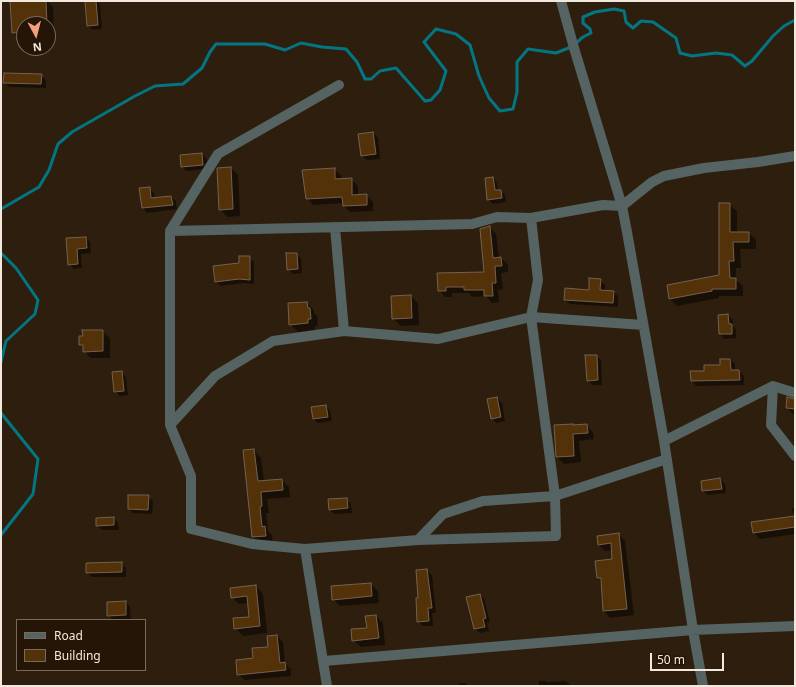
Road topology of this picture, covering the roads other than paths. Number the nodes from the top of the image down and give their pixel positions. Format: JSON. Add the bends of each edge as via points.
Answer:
{"nodes":[{"id":1,"x":561,"y":1,"type":"edge"},
{"id":2,"x":338,"y":85,"type":"dead end"},
{"id":3,"x":795,"y":156,"type":"edge"},
{"id":4,"x":622,"y":206,"type":"junction"},
{"id":5,"x":531,"y":218,"type":"junction"},
{"id":6,"x":335,"y":227,"type":"junction"},
{"id":7,"x":170,"y":231,"type":"junction"},
{"id":8,"x":531,"y":317,"type":"junction"},
{"id":9,"x":643,"y":325,"type":"junction"},
{"id":10,"x":344,"y":331,"type":"junction"},
{"id":11,"x":773,"y":386,"type":"junction"},
{"id":12,"x":795,"y":393,"type":"edge"},
{"id":13,"x":170,"y":425,"type":"junction"},
{"id":14,"x":664,"y":441,"type":"junction"},
{"id":15,"x":795,"y":456,"type":"edge"},
{"id":16,"x":667,"y":459,"type":"junction"},
{"id":17,"x":555,"y":496,"type":"junction"},
{"id":18,"x":418,"y":540,"type":"junction"},
{"id":19,"x":305,"y":549,"type":"junction"},
{"id":20,"x":795,"y":626,"type":"edge"},
{"id":21,"x":693,"y":630,"type":"junction"},
{"id":22,"x":324,"y":661,"type":"junction"},
{"id":23,"x":327,"y":686,"type":"edge"},
{"id":24,"x":703,"y":686,"type":"edge"}],
"edges":[{"from":1,"to":4,"type":"street"},
{"from":2,"to":7,"type":"street","via":[[218,154]]},
{"from":3,"to":4,"type":"street","via":[[664,176],[652,182]]},
{"from":4,"to":5,"type":"street","via":[[603,205]]},
{"from":4,"to":9,"type":"street"},
{"from":5,"to":6,"type":"street","via":[[498,217],[472,224]]},
{"from":5,"to":8,"type":"street","via":[[538,280]]},
{"from":6,"to":7,"type":"street"},
{"from":6,"to":10,"type":"street"},
{"from":7,"to":13,"type":"street"},
{"from":8,"to":9,"type":"street"},
{"from":8,"to":10,"type":"street","via":[[438,339]]},
{"from":8,"to":17,"type":"street"},
{"from":9,"to":14,"type":"street"},
{"from":10,"to":13,"type":"street","via":[[273,341],[215,376]]},
{"from":11,"to":12,"type":"street"},
{"from":11,"to":14,"type":"street"},
{"from":11,"to":15,"type":"street","via":[[771,425]]},
{"from":13,"to":19,"type":"street","via":[[191,476],[191,529],[252,544]]},
{"from":14,"to":16,"type":"street"},
{"from":16,"to":17,"type":"street"},
{"from":16,"to":21,"type":"street"},
{"from":17,"to":18,"type":"street","via":[[483,501],[443,514]]},
{"from":17,"to":18,"type":"street","via":[[556,536]]},
{"from":18,"to":19,"type":"street"},
{"from":19,"to":22,"type":"street"},
{"from":20,"to":21,"type":"street"},
{"from":21,"to":22,"type":"street"},
{"from":21,"to":24,"type":"street"},
{"from":22,"to":23,"type":"street"}]}
